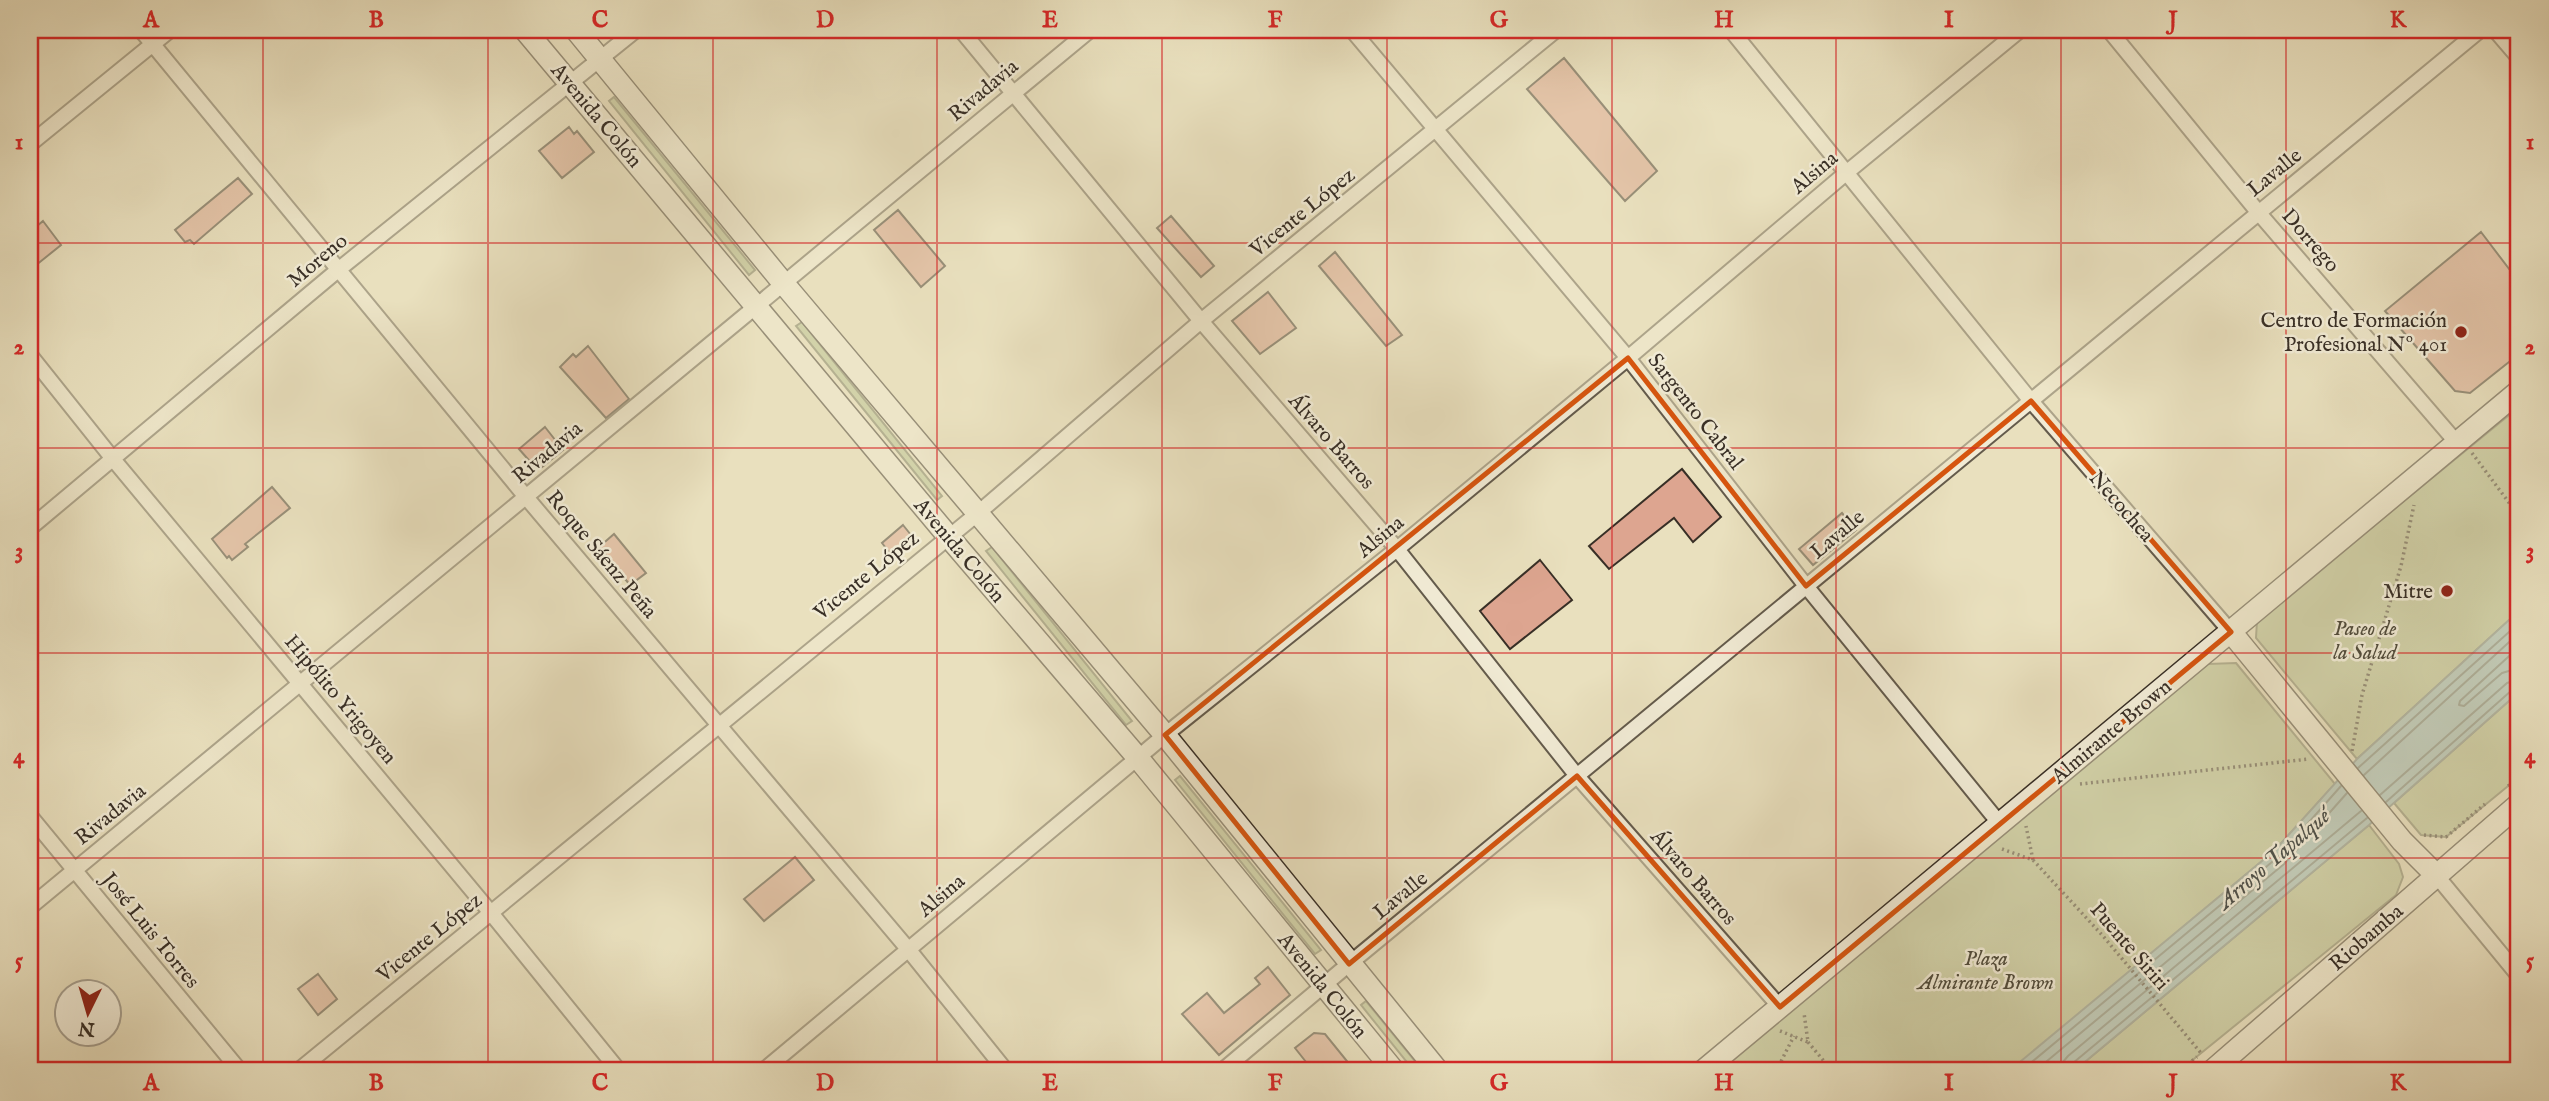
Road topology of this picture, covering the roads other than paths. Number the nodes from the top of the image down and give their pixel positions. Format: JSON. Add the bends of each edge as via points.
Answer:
{"nodes":[{"id":1,"x":141,"y":30,"type":"edge"},
{"id":2,"x":170,"y":30,"type":"edge"},
{"id":3,"x":525,"y":30,"type":"edge"},
{"id":4,"x":576,"y":30,"type":"edge"},
{"id":5,"x":636,"y":30,"type":"edge"},
{"id":6,"x":961,"y":30,"type":"edge"},
{"id":7,"x":1090,"y":30,"type":"edge"},
{"id":8,"x":1352,"y":30,"type":"edge"},
{"id":9,"x":1556,"y":30,"type":"edge"},
{"id":10,"x":1731,"y":30,"type":"edge"},
{"id":11,"x":2020,"y":30,"type":"edge"},
{"id":12,"x":2109,"y":30,"type":"edge"},
{"id":13,"x":2480,"y":30,"type":"edge"},
{"id":14,"x":2495,"y":30,"type":"edge"},
{"id":15,"x":153,"y":44,"type":"junction"},
{"id":16,"x":2519,"y":58,"type":"edge"},
{"id":17,"x":601,"y":59,"type":"junction"},
{"id":18,"x":570,"y":83,"type":"junction"},
{"id":19,"x":1014,"y":92,"type":"junction"},
{"id":20,"x":1436,"y":130,"type":"junction"},
{"id":21,"x":30,"y":144,"type":"edge"},
{"id":22,"x":1846,"y":173,"type":"junction"},
{"id":23,"x":2258,"y":212,"type":"junction"},
{"id":24,"x":338,"y":270,"type":"junction"},
{"id":25,"x":784,"y":284,"type":"junction"},
{"id":26,"x":755,"y":307,"type":"junction"},
{"id":27,"x":1201,"y":321,"type":"junction"},
{"id":28,"x":30,"y":355,"type":"edge"},
{"id":29,"x":1628,"y":358,"type":"junction"},
{"id":30,"x":2519,"y":391,"type":"edge"},
{"id":31,"x":2031,"y":401,"type":"junction"},
{"id":32,"x":2463,"y":446,"type":"junction"},
{"id":33,"x":113,"y":459,"type":"junction"},
{"id":34,"x":526,"y":497,"type":"junction"},
{"id":35,"x":977,"y":514,"type":"junction"},
{"id":36,"x":30,"y":528,"type":"edge"},
{"id":37,"x":948,"y":536,"type":"junction"},
{"id":38,"x":1397,"y":549,"type":"junction"},
{"id":39,"x":1807,"y":586,"type":"junction"},
{"id":40,"x":2231,"y":632,"type":"junction"},
{"id":41,"x":301,"y":684,"type":"junction"},
{"id":42,"x":719,"y":724,"type":"junction"},
{"id":43,"x":1165,"y":736,"type":"junction"},
{"id":44,"x":1138,"y":758,"type":"junction"},
{"id":45,"x":1577,"y":776,"type":"junction"},
{"id":46,"x":2519,"y":804,"type":"edge"},
{"id":47,"x":30,"y":816,"type":"edge"},
{"id":48,"x":2000,"y":824,"type":"junction"},
{"id":49,"x":74,"y":870,"type":"junction"},
{"id":50,"x":2436,"y":875,"type":"junction"},
{"id":51,"x":30,"y":907,"type":"edge"},
{"id":52,"x":491,"y":913,"type":"junction"},
{"id":53,"x":908,"y":949,"type":"junction"},
{"id":54,"x":1349,"y":964,"type":"junction"},
{"id":55,"x":2519,"y":976,"type":"edge"},
{"id":56,"x":1324,"y":986,"type":"junction"},
{"id":57,"x":1775,"y":1017,"type":"junction"},
{"id":58,"x":2211,"y":1066,"type":"edge"},
{"id":59,"x":240,"y":1071,"type":"edge"},
{"id":60,"x":298,"y":1071,"type":"edge"},
{"id":61,"x":619,"y":1071,"type":"edge"},
{"id":62,"x":762,"y":1071,"type":"edge"},
{"id":63,"x":1006,"y":1071,"type":"edge"},
{"id":64,"x":1222,"y":1071,"type":"edge"},
{"id":65,"x":1394,"y":1071,"type":"edge"},
{"id":66,"x":1438,"y":1071,"type":"edge"},
{"id":67,"x":1703,"y":1071,"type":"edge"}],
"edges":[{"from":1,"to":15,"type":"street","name":"Roque Sáenz Peña"},
{"from":2,"to":15,"type":"street"},
{"from":3,"to":18,"type":"main road","name":"Avenida Colón"},
{"from":4,"to":17,"type":"main road","name":"Avenida Colón"},
{"from":5,"to":17,"type":"street","name":"Moreno"},
{"from":6,"to":19,"type":"street","name":"Álvaro Barros"},
{"from":7,"to":19,"type":"street","name":"Rivadavia"},
{"from":8,"to":20,"type":"street","name":"Sargento Cabral"},
{"from":9,"to":20,"type":"street","name":"Vicente López"},
{"from":10,"to":22,"type":"street","name":"Necochea"},
{"from":11,"to":22,"type":"street","name":"Alsina"},
{"from":12,"to":23,"type":"street","name":"Dorrego"},
{"from":13,"to":23,"type":"street","name":"Lavalle"},
{"from":14,"to":16,"type":"street"},
{"from":15,"to":21,"type":"street"},
{"from":15,"to":24,"type":"street","name":"Roque Sáenz Peña"},
{"from":17,"to":18,"type":"street","name":"Moreno"},
{"from":17,"to":25,"type":"main road","name":"Avenida Colón"},
{"from":18,"to":24,"type":"street","name":"Moreno"},
{"from":18,"to":26,"type":"main road","name":"Avenida Colón"},
{"from":19,"to":25,"type":"street","name":"Rivadavia"},
{"from":19,"to":27,"type":"street","name":"Álvaro Barros"},
{"from":20,"to":27,"type":"street","name":"Vicente López"},
{"from":20,"to":29,"type":"street","name":"Sargento Cabral"},
{"from":22,"to":29,"type":"street","name":"Alsina"},
{"from":22,"to":31,"type":"street","name":"Necochea"},
{"from":23,"to":31,"type":"street","name":"Lavalle"},
{"from":23,"to":32,"type":"street","name":"Dorrego"},
{"from":24,"to":33,"type":"street","name":"Moreno"},
{"from":24,"to":34,"type":"street","name":"Roque Sáenz Peña"},
{"from":25,"to":26,"type":"street","name":"Rivadavia"},
{"from":25,"to":35,"type":"main road","name":"Avenida Colón"},
{"from":26,"to":34,"type":"street","name":"Rivadavia"},
{"from":26,"to":37,"type":"main road","name":"Avenida Colón"},
{"from":27,"to":35,"type":"street","name":"Vicente López"},
{"from":27,"to":38,"type":"street","name":"Álvaro Barros"},
{"from":28,"to":33,"type":"street","name":"Hipólito Yrigoyen"},
{"from":29,"to":38,"type":"street","name":"Alsina"},
{"from":29,"to":39,"type":"street","name":"Sargento Cabral"},
{"from":30,"to":32,"type":"main road","name":"Almirante Brown"},
{"from":31,"to":39,"type":"street","name":"Lavalle"},
{"from":31,"to":40,"type":"street","name":"Necochea"},
{"from":32,"to":40,"type":"main road","name":"Almirante Brown"},
{"from":33,"to":36,"type":"street","name":"Moreno"},
{"from":33,"to":41,"type":"street","name":"Hipólito Yrigoyen"},
{"from":34,"to":41,"type":"street","name":"Rivadavia"},
{"from":34,"to":42,"type":"street","name":"Roque Sáenz Peña"},
{"from":35,"to":37,"type":"street","name":"Vicente López"},
{"from":35,"to":43,"type":"main road","name":"Avenida Colón"},
{"from":37,"to":42,"type":"street","name":"Vicente López"},
{"from":37,"to":44,"type":"main road","name":"Avenida Colón"},
{"from":38,"to":43,"type":"street","name":"Alsina"},
{"from":38,"to":45,"type":"street","name":"Álvaro Barros"},
{"from":39,"to":45,"type":"street","name":"Lavalle"},
{"from":39,"to":48,"type":"street","name":"Sargento Cabral"},
{"from":40,"to":48,"type":"main road","name":"Almirante Brown"},
{"from":40,"to":50,"type":"main road","name":"Necochea","via":[[2343,767],[2410,836]]},
{"from":41,"to":49,"type":"street","name":"Rivadavia"},
{"from":41,"to":52,"type":"street","name":"Hipólito Yrigoyen"},
{"from":42,"to":52,"type":"street","name":"Vicente López"},
{"from":42,"to":53,"type":"street","name":"Roque Sáenz Peña"},
{"from":43,"to":44,"type":"street","name":"Alsina"},
{"from":43,"to":54,"type":"main road","name":"Avenida Colón"},
{"from":44,"to":53,"type":"street","name":"Alsina"},
{"from":44,"to":56,"type":"main road","name":"Avenida Colón"},
{"from":45,"to":54,"type":"street","name":"Lavalle"},
{"from":45,"to":57,"type":"street","name":"Álvaro Barros"},
{"from":46,"to":50,"type":"main road","name":"Riobamba"},
{"from":47,"to":49,"type":"street","name":"José Luis Torres"},
{"from":48,"to":57,"type":"main road","name":"Almirante Brown"},
{"from":49,"to":51,"type":"street","name":"Rivadavia"},
{"from":49,"to":59,"type":"street","name":"José Luis Torres"},
{"from":50,"to":55,"type":"street","name":"Necochea"},
{"from":50,"to":58,"type":"main road","name":"Riobamba"},
{"from":52,"to":60,"type":"street","name":"Vicente López"},
{"from":52,"to":61,"type":"street","name":"Hipólito Yrigoyen"},
{"from":53,"to":62,"type":"street","name":"Alsina"},
{"from":53,"to":63,"type":"street","name":"Roque Sáenz Peña"},
{"from":54,"to":56,"type":"street","name":"Lavalle"},
{"from":54,"to":66,"type":"main road","name":"Avenida Colón"},
{"from":56,"to":64,"type":"street","name":"Lavalle"},
{"from":56,"to":65,"type":"main road","name":"Avenida Colón"},
{"from":57,"to":67,"type":"main road","name":"Almirante Brown"}]}
